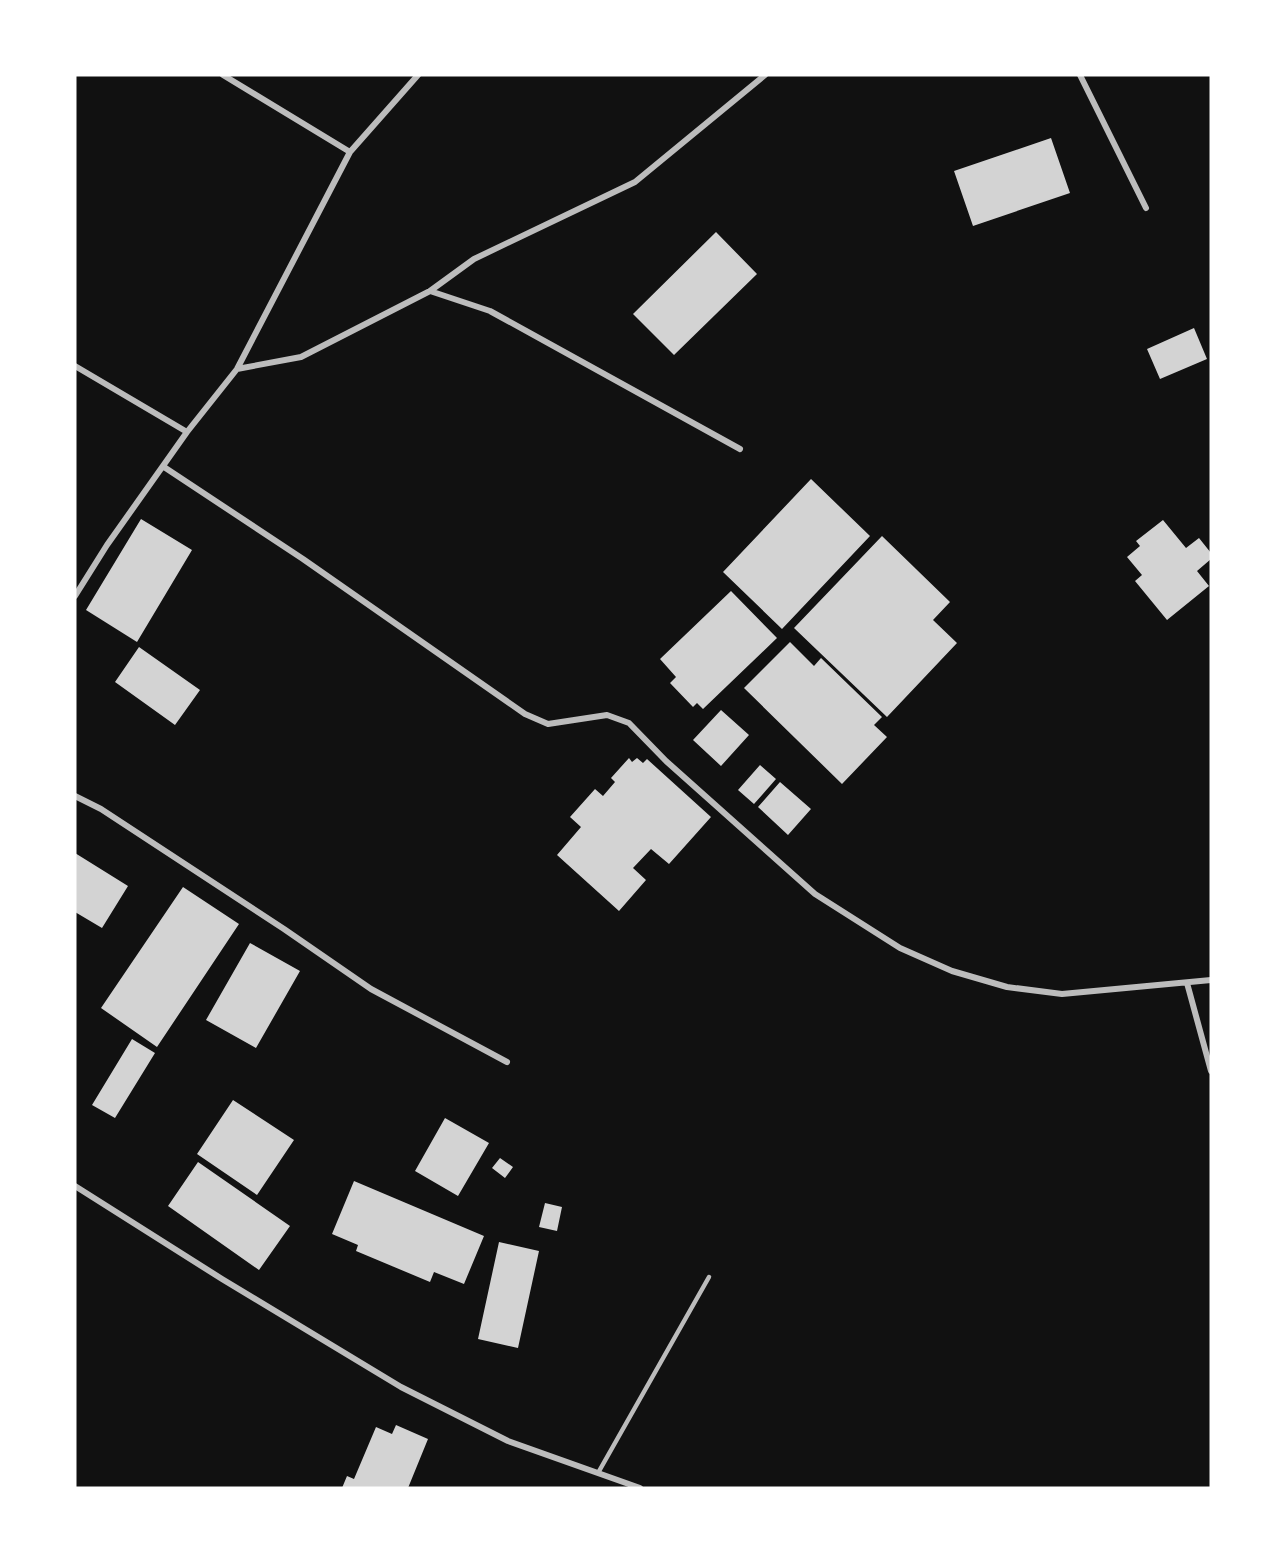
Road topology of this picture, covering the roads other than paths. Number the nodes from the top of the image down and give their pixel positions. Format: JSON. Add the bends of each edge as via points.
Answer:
{"nodes":[{"id":1,"x":223,"y":75,"type":"edge"},
{"id":2,"x":418,"y":75,"type":"edge"},
{"id":3,"x":765,"y":75,"type":"edge"},
{"id":4,"x":1080,"y":75,"type":"edge"},
{"id":5,"x":350,"y":152,"type":"junction"},
{"id":6,"x":1146,"y":208,"type":"dead end"},
{"id":7,"x":430,"y":291,"type":"junction"},
{"id":8,"x":75,"y":366,"type":"edge"},
{"id":9,"x":237,"y":369,"type":"junction"},
{"id":10,"x":187,"y":432,"type":"junction"},
{"id":11,"x":740,"y":449,"type":"dead end"},
{"id":12,"x":164,"y":466,"type":"junction"},
{"id":13,"x":75,"y":596,"type":"edge"},
{"id":14,"x":75,"y":796,"type":"edge"},
{"id":15,"x":1211,"y":980,"type":"edge"},
{"id":16,"x":1187,"y":983,"type":"junction"},
{"id":17,"x":507,"y":1062,"type":"dead end"},
{"id":18,"x":1211,"y":1071,"type":"edge"},
{"id":19,"x":75,"y":1186,"type":"edge"},
{"id":20,"x":709,"y":1277,"type":"dead end"},
{"id":21,"x":597,"y":1473,"type":"junction"},
{"id":22,"x":640,"y":1488,"type":"edge"}],
"edges":[{"from":1,"to":5,"type":"street"},
{"from":2,"to":5,"type":"street"},
{"from":3,"to":7,"type":"street","via":[[635,182],[474,260]]},
{"from":4,"to":6,"type":"street"},
{"from":5,"to":9,"type":"street"},
{"from":7,"to":9,"type":"street","via":[[301,357]]},
{"from":7,"to":11,"type":"street","via":[[490,311]]},
{"from":8,"to":10,"type":"street"},
{"from":9,"to":10,"type":"street"},
{"from":10,"to":12,"type":"street"},
{"from":12,"to":13,"type":"street"},
{"from":12,"to":16,"type":"street","via":[[525,714],[548,724],[607,715],[629,723],[814,894],[900,948],[952,971],[1007,987],[1062,994]]},
{"from":14,"to":17,"type":"street","via":[[101,809],[371,989]]},
{"from":15,"to":16,"type":"street"},
{"from":16,"to":18,"type":"street"},
{"from":19,"to":21,"type":"street","via":[[401,1387],[508,1441]]},
{"from":20,"to":21,"type":"lane"},
{"from":21,"to":22,"type":"street"}]}
